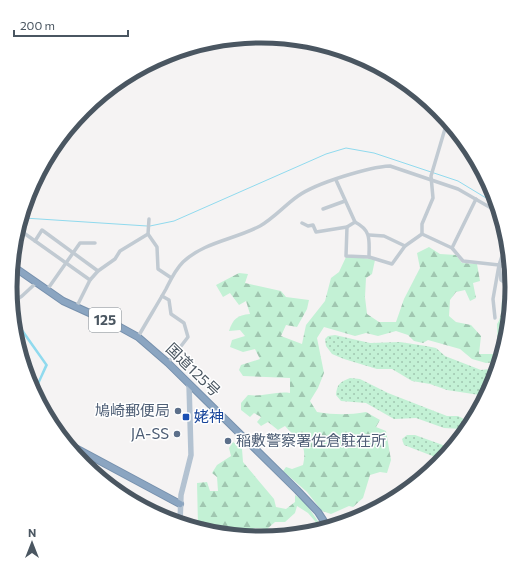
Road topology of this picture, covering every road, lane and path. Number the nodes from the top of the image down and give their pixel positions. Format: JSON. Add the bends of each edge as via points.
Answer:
{"nodes":[{"id":1,"x":446,"y":128,"type":"edge"},
{"id":2,"x":430,"y":177,"type":"junction"},
{"id":3,"x":336,"y":180,"type":"junction"},
{"id":4,"x":476,"y":199,"type":"junction"},
{"id":5,"x":345,"y":201,"type":"junction"},
{"id":6,"x":324,"y":209,"type":"dead end"},
{"id":7,"x":493,"y":209,"type":"edge"},
{"id":8,"x":149,"y":219,"type":"dead end"},
{"id":9,"x":355,"y":222,"type":"junction"},
{"id":10,"x":302,"y":223,"type":"dead end"},
{"id":11,"x":347,"y":227,"type":"junction"},
{"id":12,"x":23,"y":233,"type":"edge"},
{"id":13,"x":148,"y":234,"type":"junction"},
{"id":14,"x":422,"y":234,"type":"junction"},
{"id":15,"x":369,"y":235,"type":"junction"},
{"id":16,"x":35,"y":241,"type":"junction"},
{"id":17,"x":95,"y":243,"type":"dead end"},
{"id":18,"x":404,"y":246,"type":"junction"},
{"id":19,"x":452,"y":248,"type":"junction"},
{"id":20,"x":503,"y":252,"type":"edge"},
{"id":21,"x":74,"y":253,"type":"junction"},
{"id":22,"x":369,"y":257,"type":"junction"},
{"id":23,"x":67,"y":263,"type":"junction"},
{"id":24,"x":498,"y":265,"type":"junction"},
{"id":25,"x":505,"y":267,"type":"edge"},
{"id":26,"x":18,"y":270,"type":"edge"},
{"id":27,"x":98,"y":271,"type":"junction"},
{"id":28,"x":170,"y":278,"type":"junction"},
{"id":29,"x":90,"y":280,"type":"junction"},
{"id":30,"x":36,"y":283,"type":"junction"},
{"id":31,"x":506,"y":283,"type":"edge"},
{"id":32,"x":47,"y":291,"type":"junction"},
{"id":33,"x":162,"y":296,"type":"junction"},
{"id":34,"x":18,"y":299,"type":"edge"},
{"id":35,"x":76,"y":308,"type":"junction"},
{"id":36,"x":495,"y":318,"type":"dead end"},
{"id":37,"x":138,"y":337,"type":"junction"},
{"id":38,"x":168,"y":363,"type":"junction"},
{"id":39,"x":189,"y":384,"type":"junction"},
{"id":40,"x":79,"y":450,"type":"edge"},
{"id":41,"x":180,"y":504,"type":"junction"},
{"id":42,"x":180,"y":518,"type":"edge"},
{"id":43,"x":326,"y":524,"type":"edge"}],
"edges":[{"from":1,"to":2,"type":"street"},
{"from":2,"to":3,"type":"street","via":[[390,166]]},
{"from":2,"to":4,"type":"street"},
{"from":2,"to":14,"type":"street","via":[[433,198],[422,224]]},
{"from":3,"to":5,"type":"street"},
{"from":3,"to":28,"type":"street","via":[[298,196],[260,226],[198,251],[184,261]]},
{"from":4,"to":7,"type":"street"},
{"from":4,"to":19,"type":"street"},
{"from":5,"to":6,"type":"street"},
{"from":5,"to":9,"type":"street"},
{"from":8,"to":13,"type":"street"},
{"from":9,"to":11,"type":"street"},
{"from":9,"to":15,"type":"street","via":[[363,226]]},
{"from":10,"to":11,"type":"street","via":[[313,225],[316,232]]},
{"from":11,"to":22,"type":"street","via":[[346,256]]},
{"from":12,"to":16,"type":"street"},
{"from":13,"to":27,"type":"street","via":[[120,252]]},
{"from":13,"to":28,"type":"street","via":[[156,247],[158,269]]},
{"from":14,"to":18,"type":"street"},
{"from":14,"to":19,"type":"street"},
{"from":15,"to":18,"type":"street","via":[[384,236]]},
{"from":15,"to":22,"type":"street"},
{"from":16,"to":21,"type":"street","via":[[42,230]]},
{"from":16,"to":23,"type":"street"},
{"from":17,"to":21,"type":"street","via":[[80,243]]},
{"from":18,"to":22,"type":"street","via":[[392,264]]},
{"from":19,"to":24,"type":"street","via":[[463,261]]},
{"from":20,"to":24,"type":"street"},
{"from":21,"to":23,"type":"street"},
{"from":21,"to":27,"type":"street"},
{"from":23,"to":29,"type":"street"},
{"from":23,"to":32,"type":"street"},
{"from":24,"to":25,"type":"street"},
{"from":24,"to":31,"type":"street","via":[[501,280]]},
{"from":24,"to":36,"type":"street","via":[[493,299]]},
{"from":26,"to":30,"type":"highway","name":"国道125号","number":"125"},
{"from":27,"to":29,"type":"street"},
{"from":28,"to":33,"type":"street"},
{"from":29,"to":35,"type":"street"},
{"from":30,"to":32,"type":"highway","name":"国道125号","number":"125"},
{"from":30,"to":34,"type":"street"},
{"from":32,"to":35,"type":"highway","name":"国道125号","number":"125"},
{"from":33,"to":37,"type":"street"},
{"from":33,"to":38,"type":"street","via":[[169,300],[171,314],[184,322],[188,337]]},
{"from":35,"to":37,"type":"highway","name":"国道125号","number":"125"},
{"from":37,"to":38,"type":"highway","name":"国道125号","number":"125"},
{"from":38,"to":39,"type":"highway","name":"国道125号","number":"125"},
{"from":39,"to":41,"type":"main road","via":[[191,455]]},
{"from":39,"to":43,"type":"highway","name":"国道125号","number":"125","via":[[298,490]]},
{"from":40,"to":41,"type":"highway"},
{"from":41,"to":42,"type":"main road"}]}
